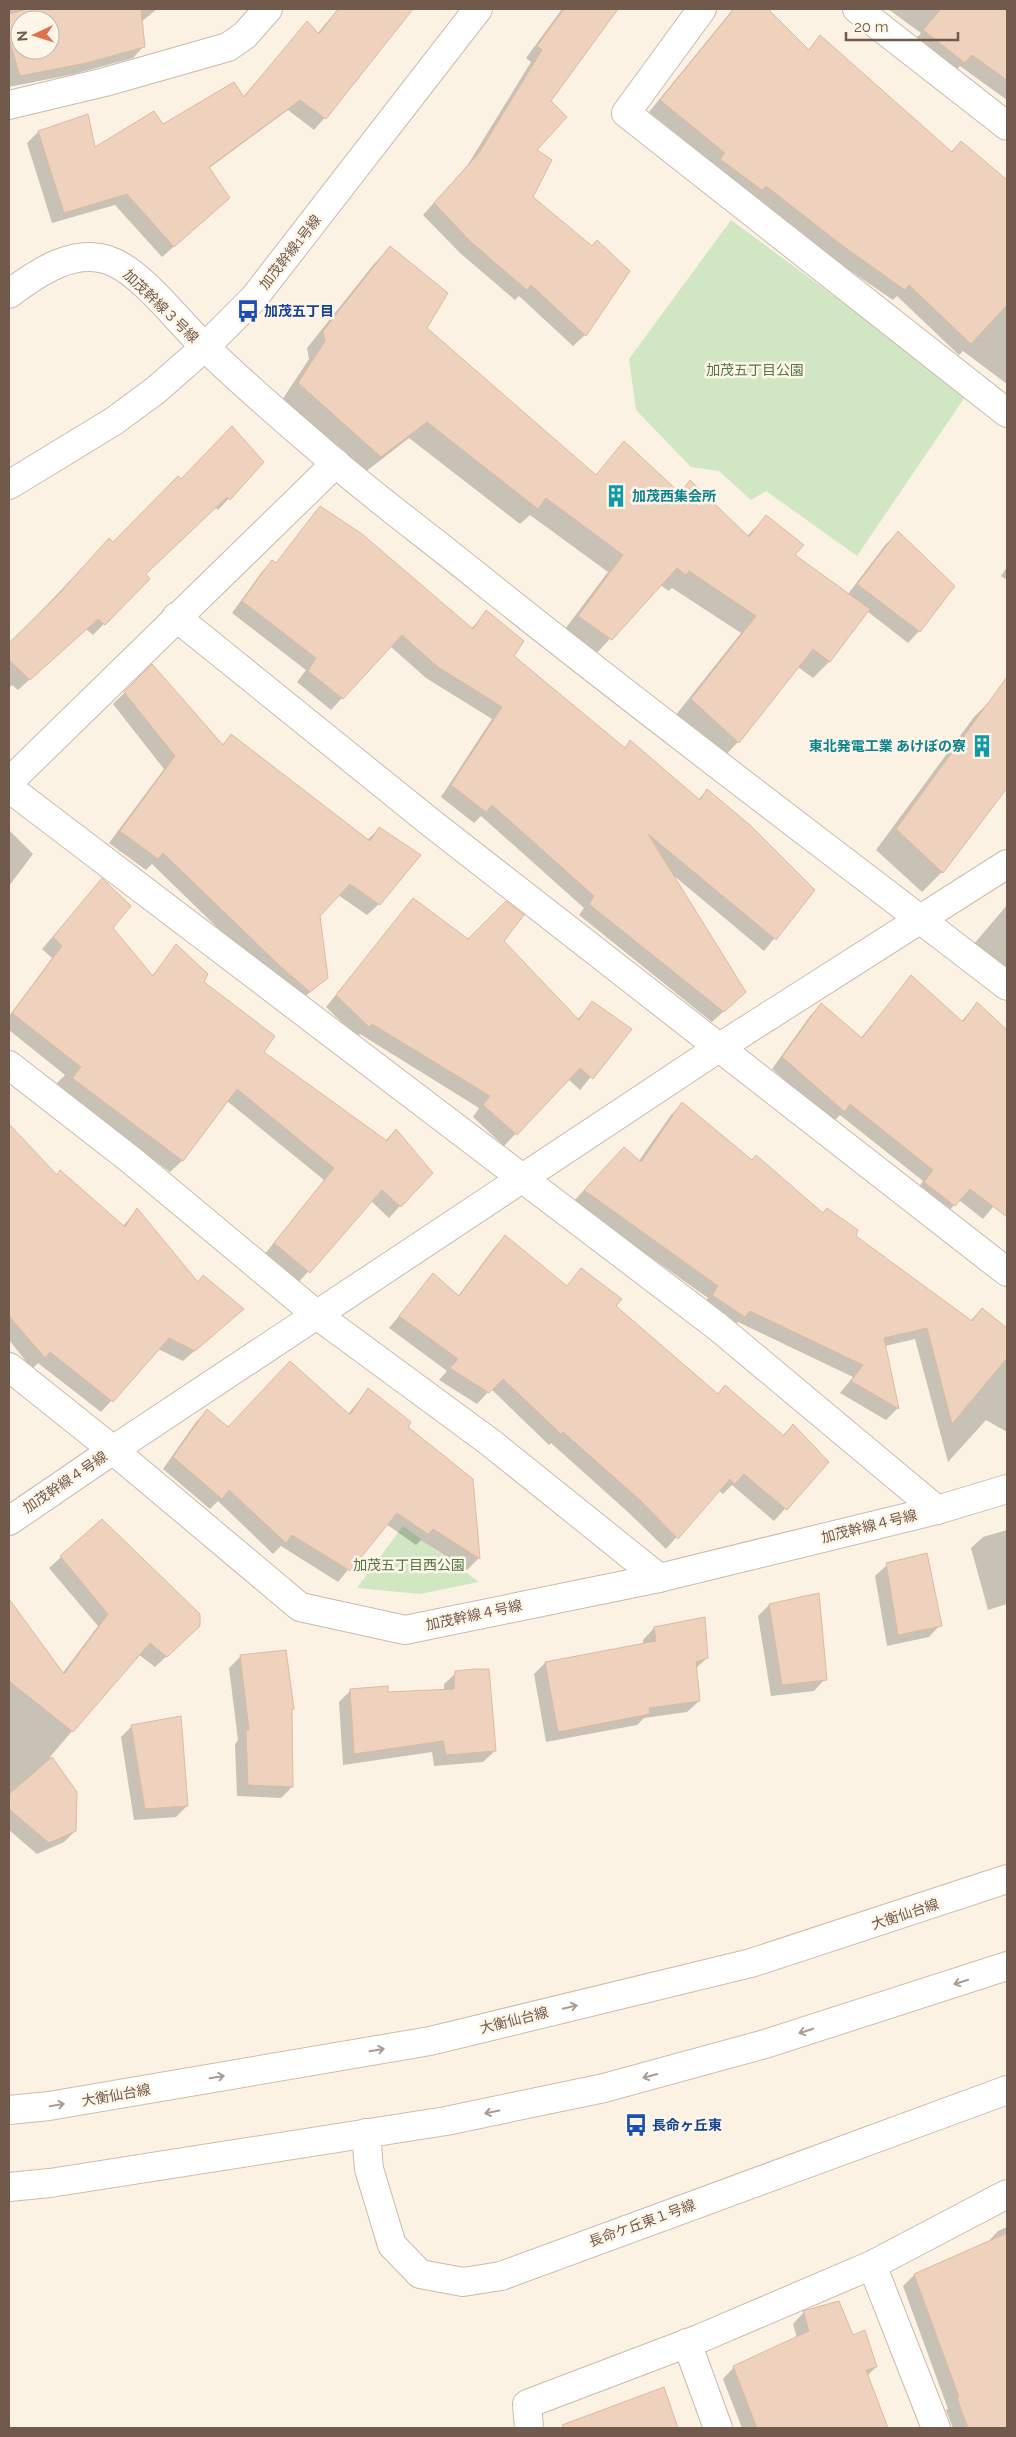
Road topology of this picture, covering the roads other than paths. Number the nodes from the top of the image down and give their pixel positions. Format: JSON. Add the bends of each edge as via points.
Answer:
{"nodes":[{"id":1,"x":268,"y":9,"type":"edge"},
{"id":2,"x":478,"y":9,"type":"edge"},
{"id":3,"x":702,"y":9,"type":"edge"},
{"id":4,"x":857,"y":9,"type":"edge"},
{"id":5,"x":9,"y":105,"type":"edge"},
{"id":6,"x":1007,"y":126,"type":"edge"},
{"id":7,"x":9,"y":294,"type":"edge"},
{"id":8,"x":205,"y":347,"type":"junction"},
{"id":9,"x":1007,"y":413,"type":"edge"},
{"id":10,"x":336,"y":463,"type":"junction"},
{"id":11,"x":9,"y":485,"type":"edge"},
{"id":12,"x":176,"y":617,"type":"junction"},
{"id":13,"x":9,"y":782,"type":"edge"},
{"id":14,"x":9,"y":788,"type":"edge"},
{"id":15,"x":1007,"y":864,"type":"edge"},
{"id":16,"x":922,"y":920,"type":"junction"},
{"id":17,"x":1007,"y":986,"type":"edge"},
{"id":18,"x":720,"y":1047,"type":"junction"},
{"id":19,"x":9,"y":1065,"type":"edge"},
{"id":20,"x":523,"y":1177,"type":"junction"},
{"id":21,"x":1007,"y":1272,"type":"edge"},
{"id":22,"x":317,"y":1315,"type":"junction"},
{"id":23,"x":9,"y":1367,"type":"edge"},
{"id":24,"x":113,"y":1450,"type":"junction"},
{"id":25,"x":1007,"y":1489,"type":"edge"},
{"id":26,"x":937,"y":1510,"type":"junction"},
{"id":27,"x":9,"y":1521,"type":"edge"},
{"id":28,"x":659,"y":1578,"type":"junction"},
{"id":29,"x":1007,"y":1880,"type":"edge"},
{"id":30,"x":1007,"y":1966,"type":"edge"},
{"id":31,"x":1007,"y":2090,"type":"edge"},
{"id":32,"x":9,"y":2110,"type":"edge"},
{"id":33,"x":366,"y":2133,"type":"junction"},
{"id":34,"x":9,"y":2187,"type":"edge"},
{"id":35,"x":1007,"y":2194,"type":"edge"},
{"id":36,"x":872,"y":2265,"type":"junction"},
{"id":37,"x":687,"y":2343,"type":"junction"},
{"id":38,"x":529,"y":2428,"type":"edge"},
{"id":39,"x":718,"y":2428,"type":"edge"},
{"id":40,"x":936,"y":2428,"type":"edge"}],
"edges":[{"from":1,"to":5,"type":"street","via":[[245,35],[228,47]]},
{"from":2,"to":8,"type":"street","name":"加茂幹線1号線","via":[[254,298]]},
{"from":3,"to":9,"type":"street","via":[[626,113]]},
{"from":4,"to":6,"type":"street"},
{"from":7,"to":8,"type":"street","name":"加茂幹線３号線","via":[[34,275],[58,264],[97,257],[116,263],[141,282]]},
{"from":8,"to":10,"type":"street","name":"加茂幹線３号線"},
{"from":8,"to":11,"type":"street","name":"加茂幹線1号線","via":[[114,421]]},
{"from":10,"to":12,"type":"street"},
{"from":10,"to":16,"type":"street","name":"加茂幹線３号線","via":[[592,668]]},
{"from":12,"to":13,"type":"street"},
{"from":12,"to":18,"type":"street","via":[[430,822]]},
{"from":14,"to":20,"type":"street"},
{"from":15,"to":16,"type":"street"},
{"from":16,"to":17,"type":"street","name":"加茂幹線３号線"},
{"from":16,"to":18,"type":"street"},
{"from":18,"to":20,"type":"street"},
{"from":18,"to":21,"type":"street"},
{"from":19,"to":22,"type":"street","via":[[131,1160]]},
{"from":20,"to":22,"type":"street"},
{"from":20,"to":26,"type":"street","via":[[718,1327]]},
{"from":22,"to":24,"type":"street"},
{"from":22,"to":28,"type":"street","via":[[491,1443]]},
{"from":23,"to":24,"type":"street"},
{"from":24,"to":27,"type":"street","name":"加茂幹線４号線"},
{"from":24,"to":28,"type":"street","name":"加茂幹線４号線","via":[[300,1607],[405,1630]]},
{"from":25,"to":26,"type":"street","name":"加茂幹線４号線"},
{"from":26,"to":28,"type":"street","name":"加茂幹線４号線"},
{"from":32,"to":29,"type":"street","name":"大衡仙台線","one_way":true,"via":[[49,2106],[430,2040],[751,1963]]},
{"from":30,"to":33,"type":"street","one_way":true,"via":[[765,2044],[604,2088],[446,2121]]},
{"from":31,"to":33,"type":"street","name":"長命ケ丘東１号線","via":[[501,2276],[463,2282],[420,2274],[392,2245],[369,2169]]},
{"from":33,"to":34,"type":"street"},
{"from":35,"to":36,"type":"street"},
{"from":36,"to":37,"type":"street"},
{"from":36,"to":40,"type":"street"},
{"from":37,"to":38,"type":"street","via":[[526,2404]]},
{"from":37,"to":39,"type":"street"}]}
